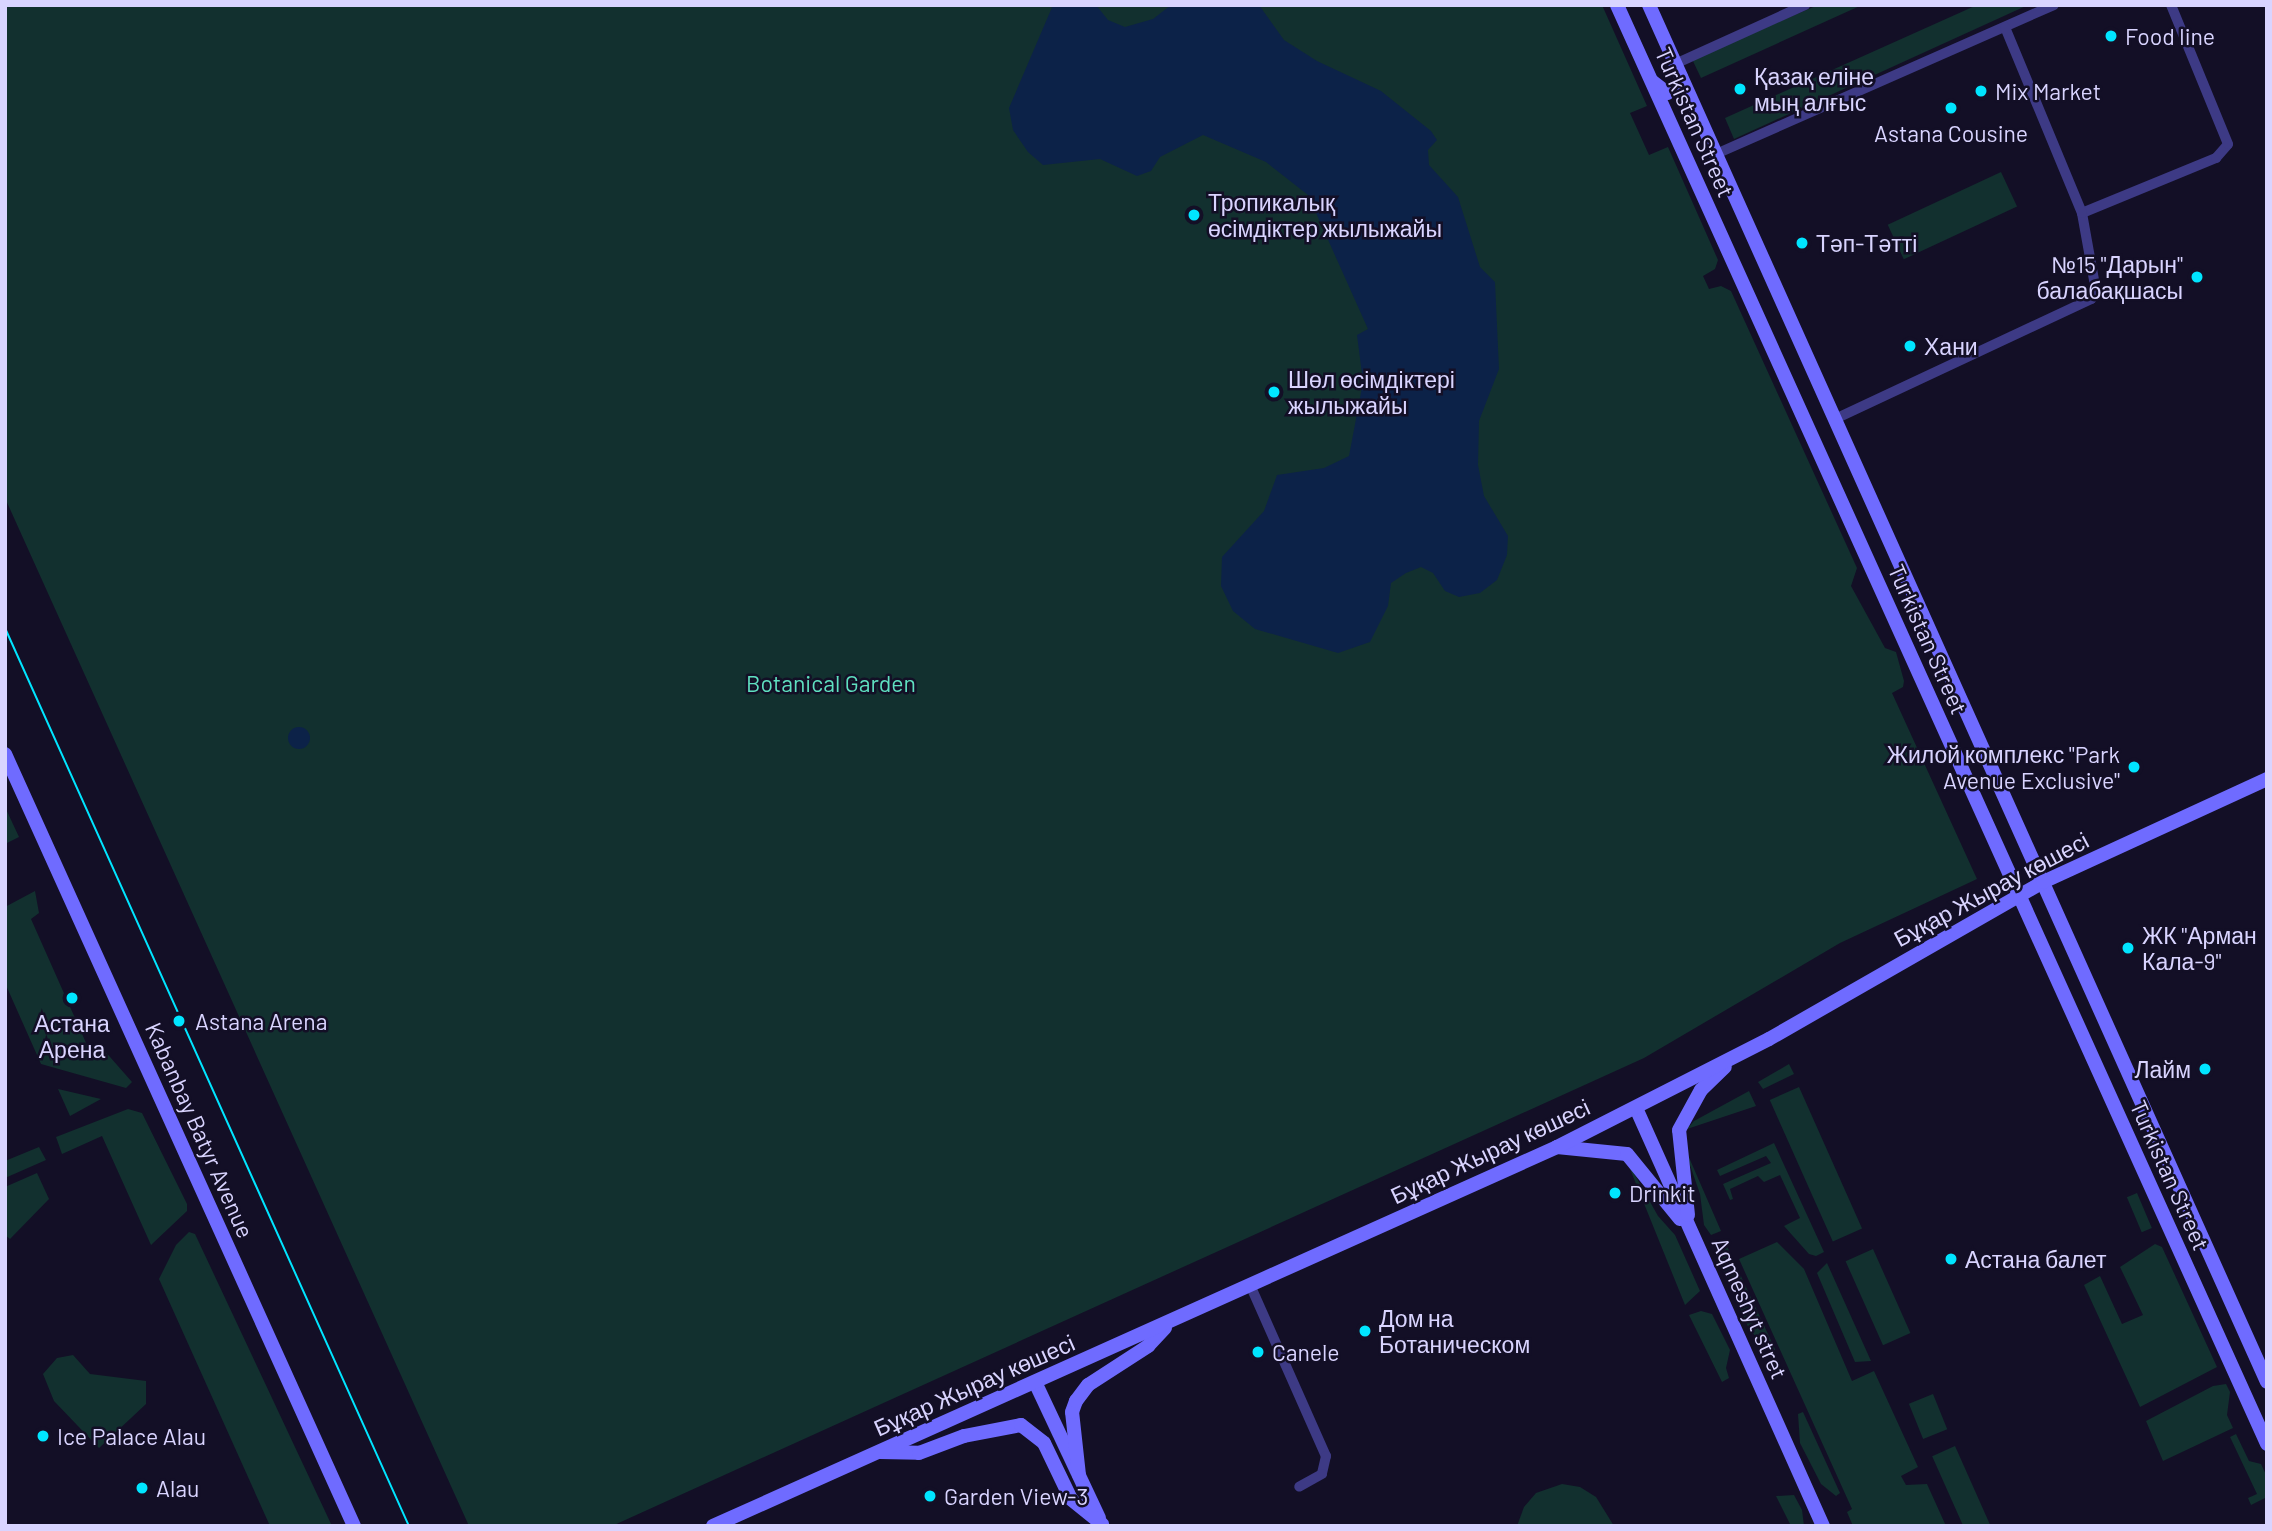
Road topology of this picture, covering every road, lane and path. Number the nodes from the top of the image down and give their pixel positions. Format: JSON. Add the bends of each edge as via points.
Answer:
{"nodes":[{"id":1,"x":1617,"y":5,"type":"edge"},
{"id":2,"x":1649,"y":5,"type":"edge"},
{"id":3,"x":1805,"y":5,"type":"edge"},
{"id":4,"x":2054,"y":5,"type":"edge"},
{"id":5,"x":2171,"y":5,"type":"edge"},
{"id":6,"x":2006,"y":27,"type":"junction"},
{"id":7,"x":1678,"y":71,"type":"junction"},
{"id":8,"x":1650,"y":78,"type":"junction"},
{"id":9,"x":1716,"y":154,"type":"junction"},
{"id":10,"x":1685,"y":156,"type":"junction"},
{"id":11,"x":2082,"y":213,"type":"junction"},
{"id":12,"x":1835,"y":419,"type":"junction"},
{"id":13,"x":5,"y":754,"type":"edge"},
{"id":14,"x":2267,"y":779,"type":"edge"},
{"id":15,"x":2043,"y":882,"type":"junction"},
{"id":16,"x":2019,"y":896,"type":"junction"},
{"id":17,"x":1739,"y":1055,"type":"junction"},
{"id":18,"x":1636,"y":1108,"type":"junction"},
{"id":19,"x":1557,"y":1147,"type":"junction"},
{"id":20,"x":1690,"y":1230,"type":"junction"},
{"id":21,"x":1251,"y":1287,"type":"junction"},
{"id":22,"x":2199,"y":1293,"type":"junction"},
{"id":23,"x":2230,"y":1300,"type":"junction"},
{"id":24,"x":1171,"y":1322,"type":"junction"},
{"id":25,"x":2246,"y":1336,"type":"junction"},
{"id":26,"x":2220,"y":1340,"type":"junction"},
{"id":27,"x":1035,"y":1382,"type":"junction"},
{"id":28,"x":2267,"y":1382,"type":"edge"},
{"id":29,"x":2267,"y":1444,"type":"edge"},
{"id":30,"x":878,"y":1451,"type":"junction"},
{"id":31,"x":1079,"y":1475,"type":"junction"},
{"id":32,"x":1299,"y":1487,"type":"dead end"},
{"id":33,"x":1102,"y":1525,"type":"edge"},
{"id":34,"x":354,"y":1526,"type":"edge"},
{"id":35,"x":713,"y":1526,"type":"edge"},
{"id":36,"x":1823,"y":1526,"type":"edge"}],
"edges":[{"from":1,"to":8,"type":"main road","name":"Turkistan Street"},
{"from":2,"to":7,"type":"main road","name":"Turkistan Street"},
{"from":3,"to":7,"type":"street"},
{"from":4,"to":6,"type":"street"},
{"from":5,"to":11,"type":"street","via":[[2228,144],[2216,158]]},
{"from":6,"to":9,"type":"street"},
{"from":6,"to":11,"type":"street"},
{"from":7,"to":8,"type":"main road","via":[[1681,84],[1667,93]]},
{"from":7,"to":9,"type":"main road","name":"Turkistan Street"},
{"from":8,"to":10,"type":"main road","name":"Turkistan Street"},
{"from":9,"to":10,"type":"main road","via":[[1705,140],[1695,138],[1685,146]]},
{"from":9,"to":12,"type":"main road","name":"Turkistan Street"},
{"from":10,"to":16,"type":"main road","name":"Turkistan Street"},
{"from":11,"to":12,"type":"street","via":[[2096,282],[2091,299]]},
{"from":12,"to":15,"type":"main road","name":"Turkistan Street"},
{"from":13,"to":34,"type":"main road","name":"Kabanbay Batyr Avenue"},
{"from":14,"to":15,"type":"main road","name":"Бұқар Жырау көшесі"},
{"from":15,"to":16,"type":"main road","name":"Бұқар Жырау көшесі"},
{"from":15,"to":23,"type":"main road","name":"Turkistan Street"},
{"from":16,"to":17,"type":"main road","name":"Бұқар Жырау көшесі"},
{"from":16,"to":22,"type":"main road","name":"Turkistan Street"},
{"from":17,"to":18,"type":"main road","name":"Бұқар Жырау көшесі"},
{"from":17,"to":20,"type":"main road","via":[[1701,1090],[1679,1130]]},
{"from":18,"to":19,"type":"main road","name":"Бұқар Жырау көшесі"},
{"from":18,"to":20,"type":"main road","name":"Aqmeshyt stret"},
{"from":19,"to":20,"type":"main road","via":[[1627,1154]]},
{"from":19,"to":21,"type":"main road","name":"Бұқар Жырау көшесі"},
{"from":20,"to":36,"type":"main road","name":"Aqmeshyt stret"},
{"from":21,"to":24,"type":"main road","name":"Бұқар Жырау көшесі"},
{"from":21,"to":32,"type":"street","via":[[1326,1456],[1322,1474]]},
{"from":22,"to":23,"type":"main road","via":[[2209,1307]]},
{"from":22,"to":26,"type":"main road","name":"Turkistan Street"},
{"from":23,"to":25,"type":"main road","name":"Turkistan Street"},
{"from":24,"to":27,"type":"main road","name":"Бұқар Жырау көшесі"},
{"from":24,"to":31,"type":"main road","via":[[1148,1346],[1088,1385],[1076,1401],[1072,1412]]},
{"from":25,"to":26,"type":"main road","via":[[2228,1328]]},
{"from":25,"to":28,"type":"main road","name":"Turkistan Street"},
{"from":26,"to":29,"type":"main road","name":"Turkistan Street"},
{"from":27,"to":30,"type":"main road","name":"Бұқар Жырау көшесі"},
{"from":27,"to":31,"type":"main road"},
{"from":30,"to":33,"type":"main road","via":[[919,1453],[964,1436],[1021,1425],[1044,1443],[1071,1499]]},
{"from":30,"to":35,"type":"main road","name":"Бұқар Жырау көшесі"},
{"from":31,"to":33,"type":"main road"}]}
